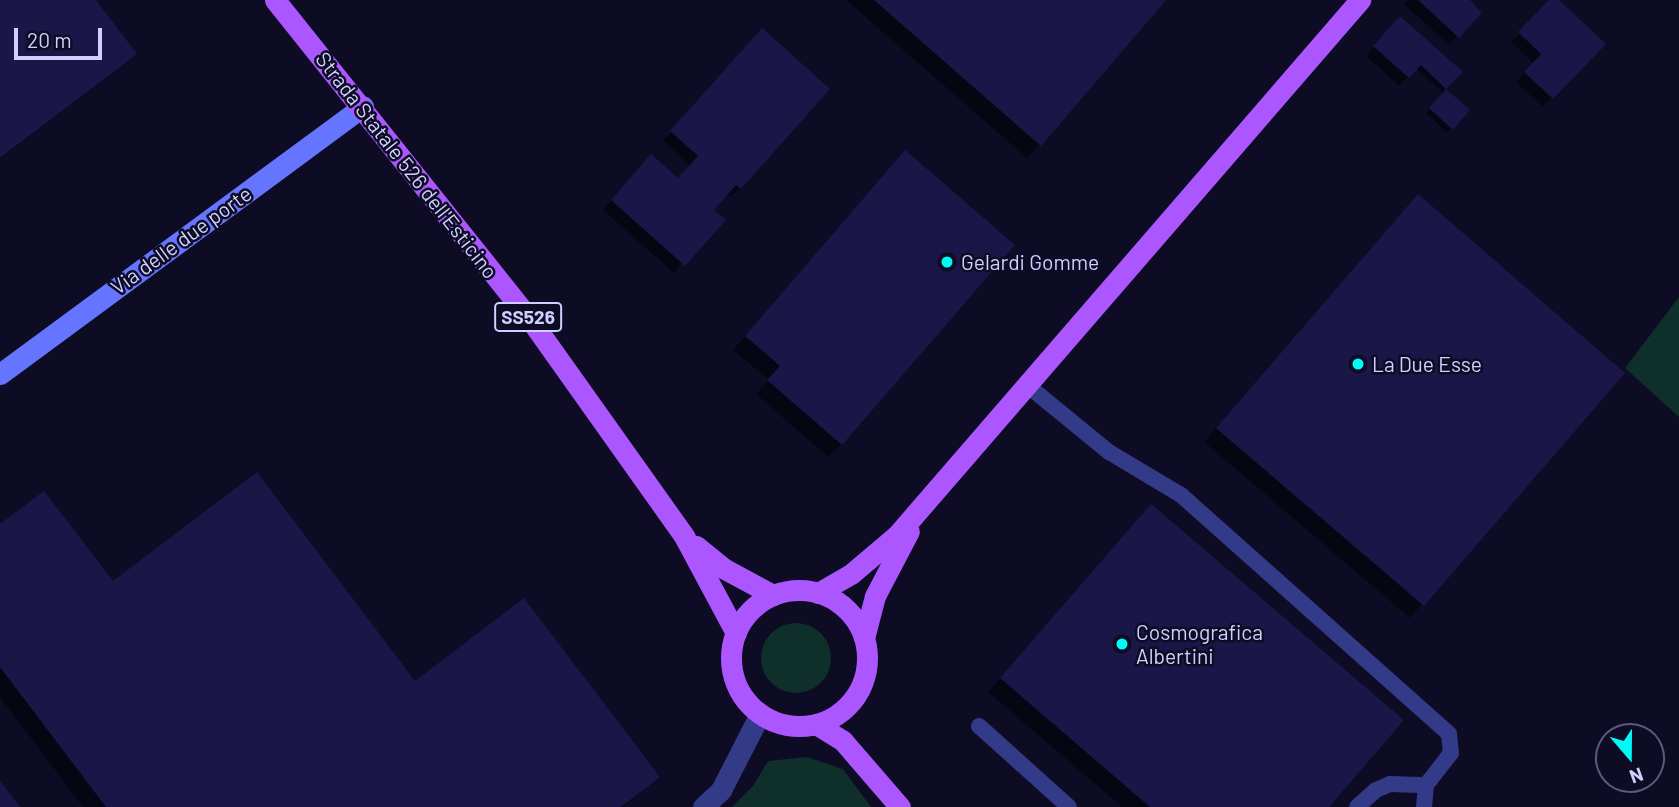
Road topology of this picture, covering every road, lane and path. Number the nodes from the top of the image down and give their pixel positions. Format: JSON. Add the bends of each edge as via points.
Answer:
{"nodes":[{"id":1,"x":275,"y":0,"type":"edge"},
{"id":2,"x":1360,"y":0,"type":"edge"},
{"id":3,"x":363,"y":106,"type":"junction"},
{"id":4,"x":0,"y":374,"type":"edge"},
{"id":5,"x":1027,"y":385,"type":"junction"},
{"id":6,"x":922,"y":505,"type":"junction"},
{"id":7,"x":684,"y":536,"type":"junction"},
{"id":8,"x":818,"y":593,"type":"junction"},
{"id":9,"x":773,"y":595,"type":"junction"},
{"id":10,"x":736,"y":633,"type":"junction"},
{"id":11,"x":864,"y":638,"type":"junction"},
{"id":12,"x":760,"y":714,"type":"junction"},
{"id":13,"x":816,"y":724,"type":"junction"},
{"id":14,"x":979,"y":726,"type":"dead end"},
{"id":15,"x":1426,"y":785,"type":"junction"},
{"id":16,"x":704,"y":807,"type":"edge"},
{"id":17,"x":900,"y":807,"type":"edge"},
{"id":18,"x":1069,"y":807,"type":"edge"},
{"id":19,"x":1357,"y":807,"type":"edge"},
{"id":20,"x":1424,"y":807,"type":"edge"}],
"edges":[{"from":1,"to":3,"type":"main road","name":"Strada Statale 526 dell'Esticino","number":"SS526"},
{"from":2,"to":5,"type":"main road"},
{"from":3,"to":4,"type":"street","name":"Via delle due porte"},
{"from":3,"to":7,"type":"main road","name":"Strada Statale 526 dell'Esticino","number":"SS526","via":[[532,322]]},
{"from":5,"to":6,"type":"main road"},
{"from":5,"to":15,"type":"lane","via":[[1109,452],[1181,495],[1449,734],[1451,753]]},
{"from":6,"to":8,"type":"main road","via":[[877,553]]},
{"from":6,"to":11,"type":"main road","via":[[875,596]]},
{"from":7,"to":9,"type":"main road","name":"Strada Statale 526 dell'Esticino","number":"SS526","via":[[723,568]]},
{"from":7,"to":10,"type":"main road","name":"Strada Statale 526 dell'Esticino","number":"SS526"},
{"from":8,"to":9,"type":"main road","via":[[796,590]]},
{"from":8,"to":11,"type":"main road","via":[[849,611]]},
{"from":9,"to":10,"type":"main road","via":[[748,613]]},
{"from":10,"to":12,"type":"main road","via":[[731,655],[734,678]]},
{"from":11,"to":13,"type":"main road","via":[[867,668],[859,692],[843,710]]},
{"from":12,"to":13,"type":"main road","via":[[782,724]]},
{"from":12,"to":16,"type":"street","via":[[721,790]]},
{"from":13,"to":17,"type":"main road","via":[[852,750]]},
{"from":14,"to":18,"type":"lane"},
{"from":15,"to":19,"type":"lane","via":[[1390,784]]},
{"from":15,"to":20,"type":"lane"}]}
